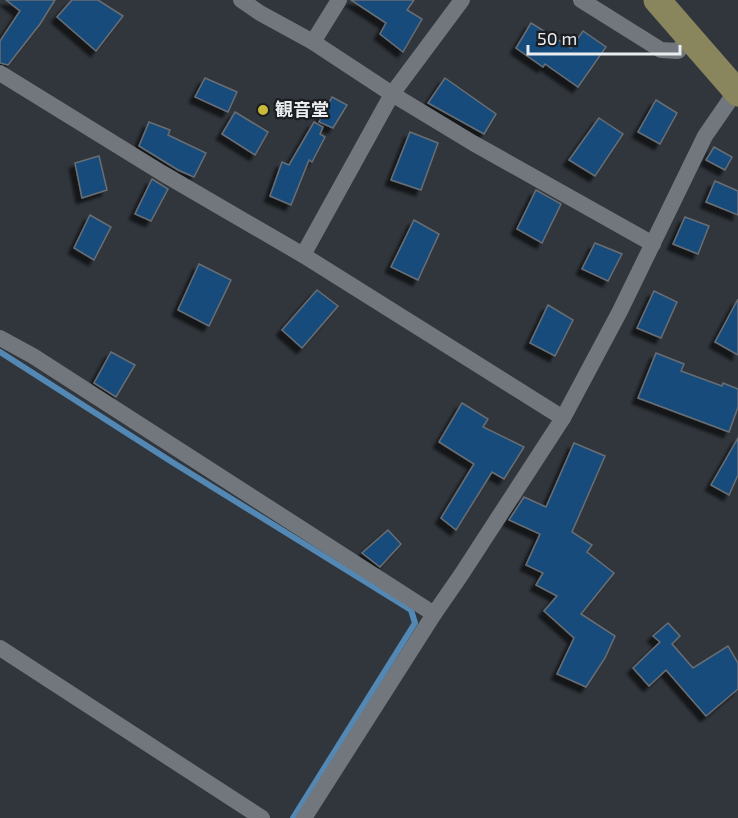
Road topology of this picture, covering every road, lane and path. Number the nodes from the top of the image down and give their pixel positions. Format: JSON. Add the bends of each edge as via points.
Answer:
{"nodes":[{"id":1,"x":241,"y":0,"type":"edge"},
{"id":2,"x":339,"y":0,"type":"edge"},
{"id":3,"x":462,"y":0,"type":"edge"},
{"id":4,"x":581,"y":0,"type":"edge"},
{"id":5,"x":657,"y":0,"type":"edge"},
{"id":6,"x":689,"y":37,"type":"junction"},
{"id":7,"x":313,"y":42,"type":"junction"},
{"id":8,"x":0,"y":73,"type":"edge"},
{"id":9,"x":737,"y":92,"type":"edge"},
{"id":10,"x":392,"y":94,"type":"junction"},
{"id":11,"x":653,"y":244,"type":"junction"},
{"id":12,"x":303,"y":255,"type":"junction"},
{"id":13,"x":0,"y":338,"type":"edge"},
{"id":14,"x":563,"y":418,"type":"junction"},
{"id":15,"x":434,"y":614,"type":"junction"},
{"id":16,"x":0,"y":648,"type":"edge"},
{"id":17,"x":262,"y":818,"type":"edge"},
{"id":18,"x":304,"y":818,"type":"edge"}],
"edges":[{"from":1,"to":7,"type":"street"},
{"from":2,"to":7,"type":"street"},
{"from":3,"to":10,"type":"street"},
{"from":4,"to":6,"type":"street","via":[[661,50],[678,51]]},
{"from":5,"to":6,"type":"main road"},
{"from":6,"to":9,"type":"main road"},
{"from":7,"to":10,"type":"street"},
{"from":8,"to":12,"type":"street"},
{"from":9,"to":11,"type":"street","via":[[705,136]]},
{"from":10,"to":11,"type":"street"},
{"from":10,"to":12,"type":"street"},
{"from":11,"to":14,"type":"street"},
{"from":12,"to":14,"type":"street"},
{"from":13,"to":15,"type":"street"},
{"from":14,"to":15,"type":"street"},
{"from":15,"to":18,"type":"street"},
{"from":16,"to":17,"type":"street"}]}
